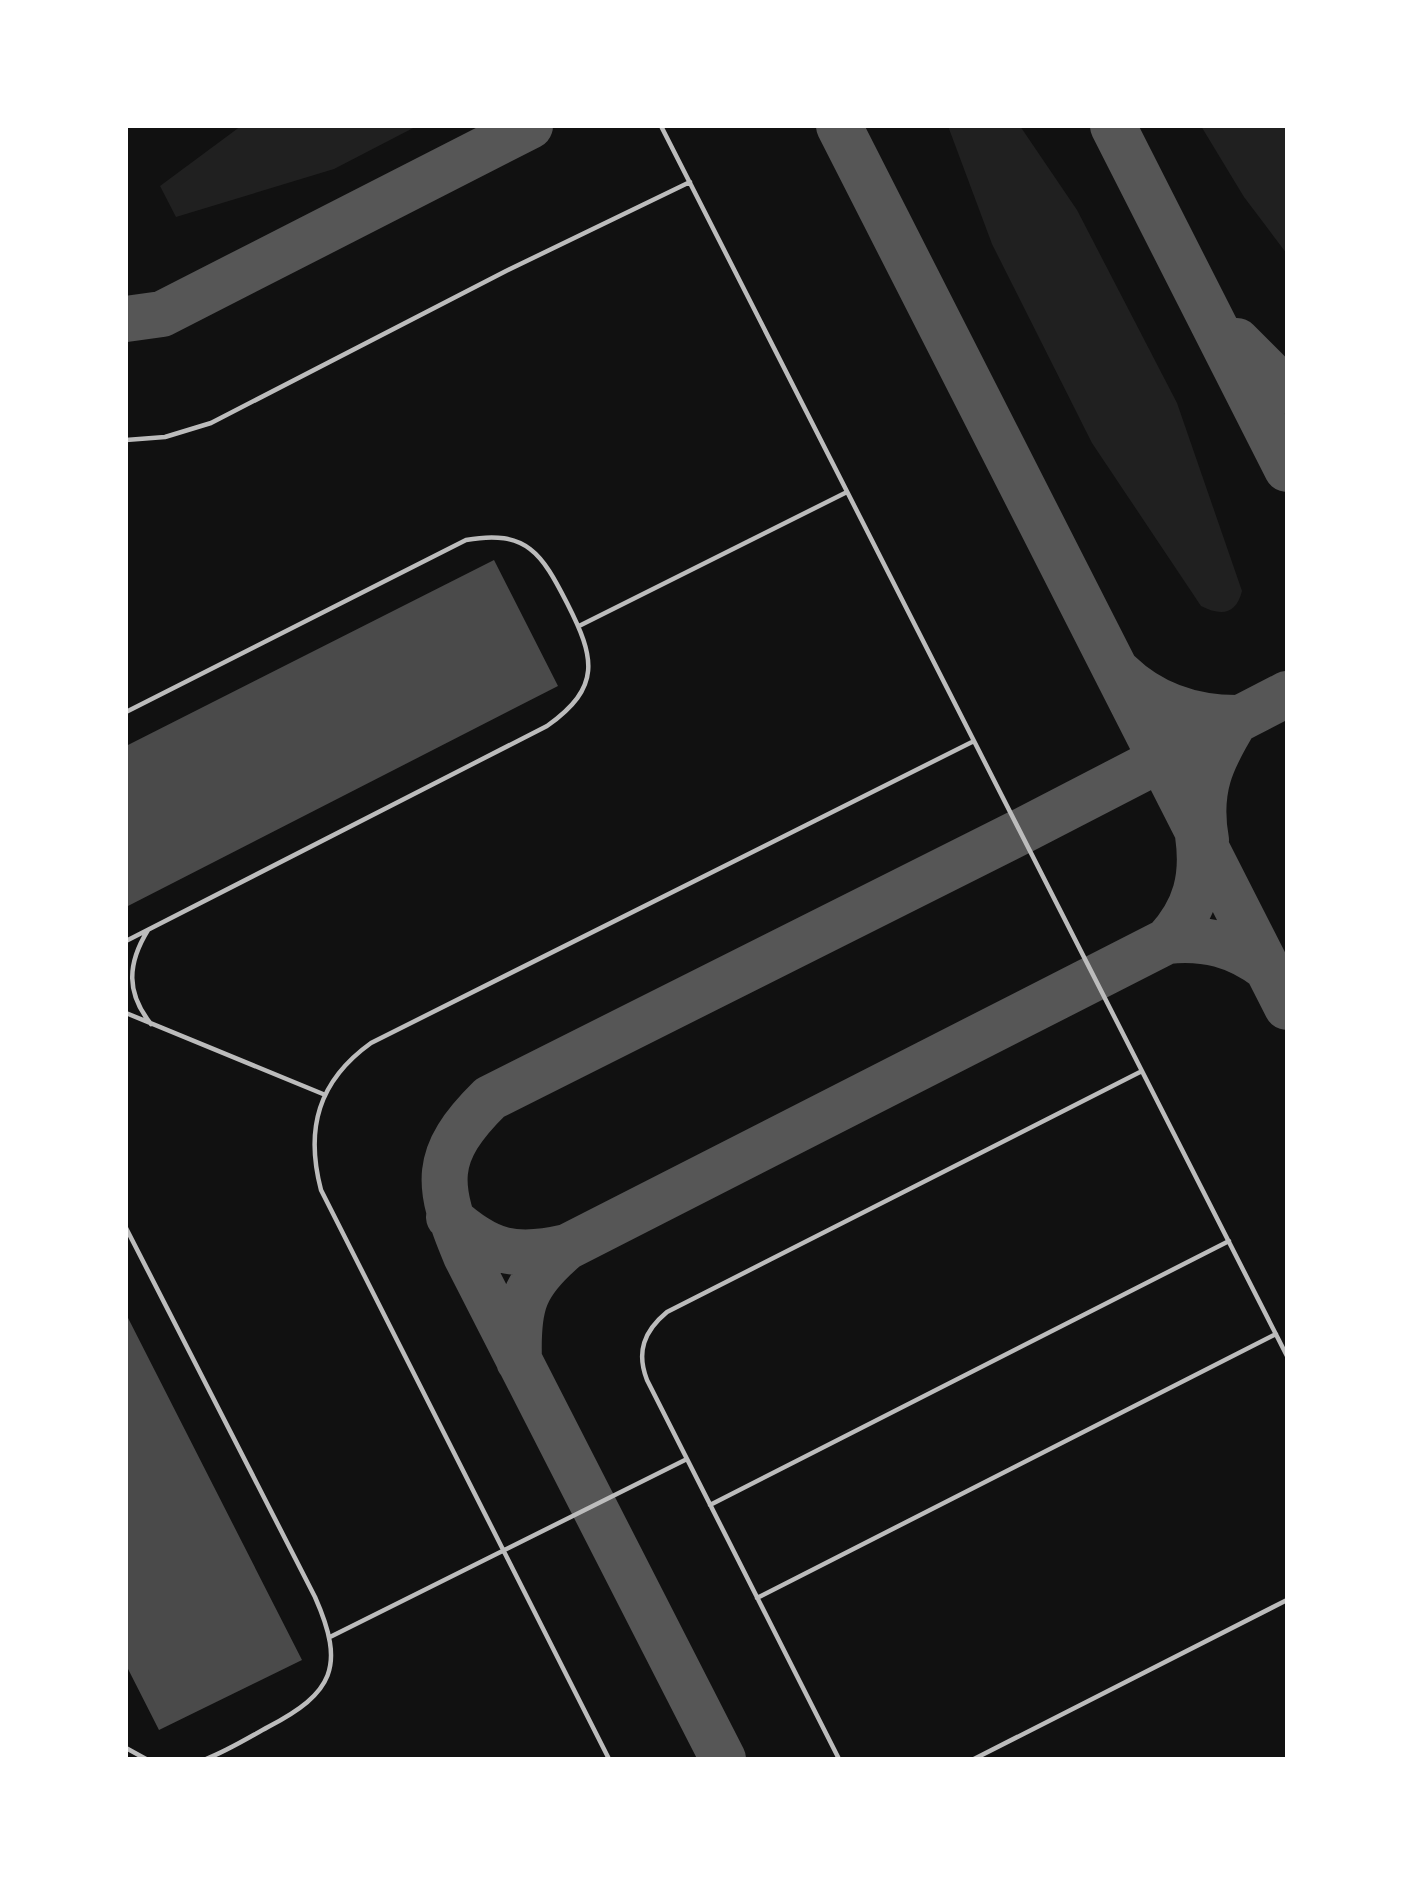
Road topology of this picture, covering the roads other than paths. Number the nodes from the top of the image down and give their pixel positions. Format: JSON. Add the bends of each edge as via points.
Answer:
{"nodes":[{"id":1,"x":661,"y":126,"type":"edge"},
{"id":2,"x":690,"y":182,"type":"junction"},
{"id":3,"x":126,"y":440,"type":"edge"},
{"id":4,"x":847,"y":492,"type":"junction"},
{"id":5,"x":579,"y":626,"type":"junction"},
{"id":6,"x":126,"y":712,"type":"edge"},
{"id":7,"x":974,"y":741,"type":"junction"},
{"id":8,"x":149,"y":928,"type":"junction"},
{"id":9,"x":126,"y":939,"type":"edge"},
{"id":10,"x":126,"y":1013,"type":"edge"},
{"id":11,"x":152,"y":1025,"type":"junction"},
{"id":12,"x":1142,"y":1071,"type":"junction"},
{"id":13,"x":323,"y":1094,"type":"junction"},
{"id":14,"x":126,"y":1228,"type":"edge"},
{"id":15,"x":1229,"y":1241,"type":"junction"},
{"id":16,"x":1276,"y":1334,"type":"junction"},
{"id":17,"x":1287,"y":1356,"type":"edge"},
{"id":18,"x":687,"y":1459,"type":"junction"},
{"id":19,"x":710,"y":1505,"type":"junction"},
{"id":20,"x":503,"y":1550,"type":"junction"},
{"id":21,"x":757,"y":1598,"type":"junction"},
{"id":22,"x":1287,"y":1600,"type":"edge"},
{"id":23,"x":330,"y":1637,"type":"junction"},
{"id":24,"x":126,"y":1748,"type":"edge"},
{"id":25,"x":144,"y":1759,"type":"edge"},
{"id":26,"x":205,"y":1759,"type":"edge"},
{"id":27,"x":609,"y":1759,"type":"edge"},
{"id":28,"x":839,"y":1759,"type":"edge"},
{"id":29,"x":974,"y":1759,"type":"edge"}],
"edges":[{"from":1,"to":2,"type":"lane"},
{"from":2,"to":3,"type":"lane","via":[[211,423],[165,437]]},
{"from":2,"to":4,"type":"lane"},
{"from":4,"to":5,"type":"lane"},
{"from":4,"to":7,"type":"lane"},
{"from":5,"to":6,"type":"lane","via":[[547,564],[533,549],[510,538],[466,540]]},
{"from":5,"to":8,"type":"lane","via":[[588,649],[589,669],[570,710],[547,726]]},
{"from":7,"to":12,"type":"lane"},
{"from":7,"to":13,"type":"lane","via":[[371,1043]]},
{"from":8,"to":9,"type":"lane"},
{"from":8,"to":11,"type":"lane","via":[[137,948],[131,972],[134,997]]},
{"from":10,"to":11,"type":"lane"},
{"from":11,"to":13,"type":"lane"},
{"from":12,"to":15,"type":"lane"},
{"from":12,"to":18,"type":"lane","via":[[654,1322],[642,1346],[643,1369]]},
{"from":13,"to":20,"type":"lane","via":[[313,1146],[321,1190]]},
{"from":14,"to":23,"type":"lane","via":[[315,1597]]},
{"from":15,"to":16,"type":"lane"},
{"from":15,"to":19,"type":"lane"},
{"from":16,"to":17,"type":"lane"},
{"from":16,"to":21,"type":"lane"},
{"from":18,"to":19,"type":"lane"},
{"from":18,"to":20,"type":"lane"},
{"from":19,"to":21,"type":"lane"},
{"from":20,"to":23,"type":"lane"},
{"from":20,"to":27,"type":"lane"},
{"from":21,"to":28,"type":"lane"},
{"from":22,"to":29,"type":"lane"},
{"from":23,"to":26,"type":"lane","via":[[331,1660],[317,1696],[303,1709]]},
{"from":24,"to":25,"type":"lane"}]}
